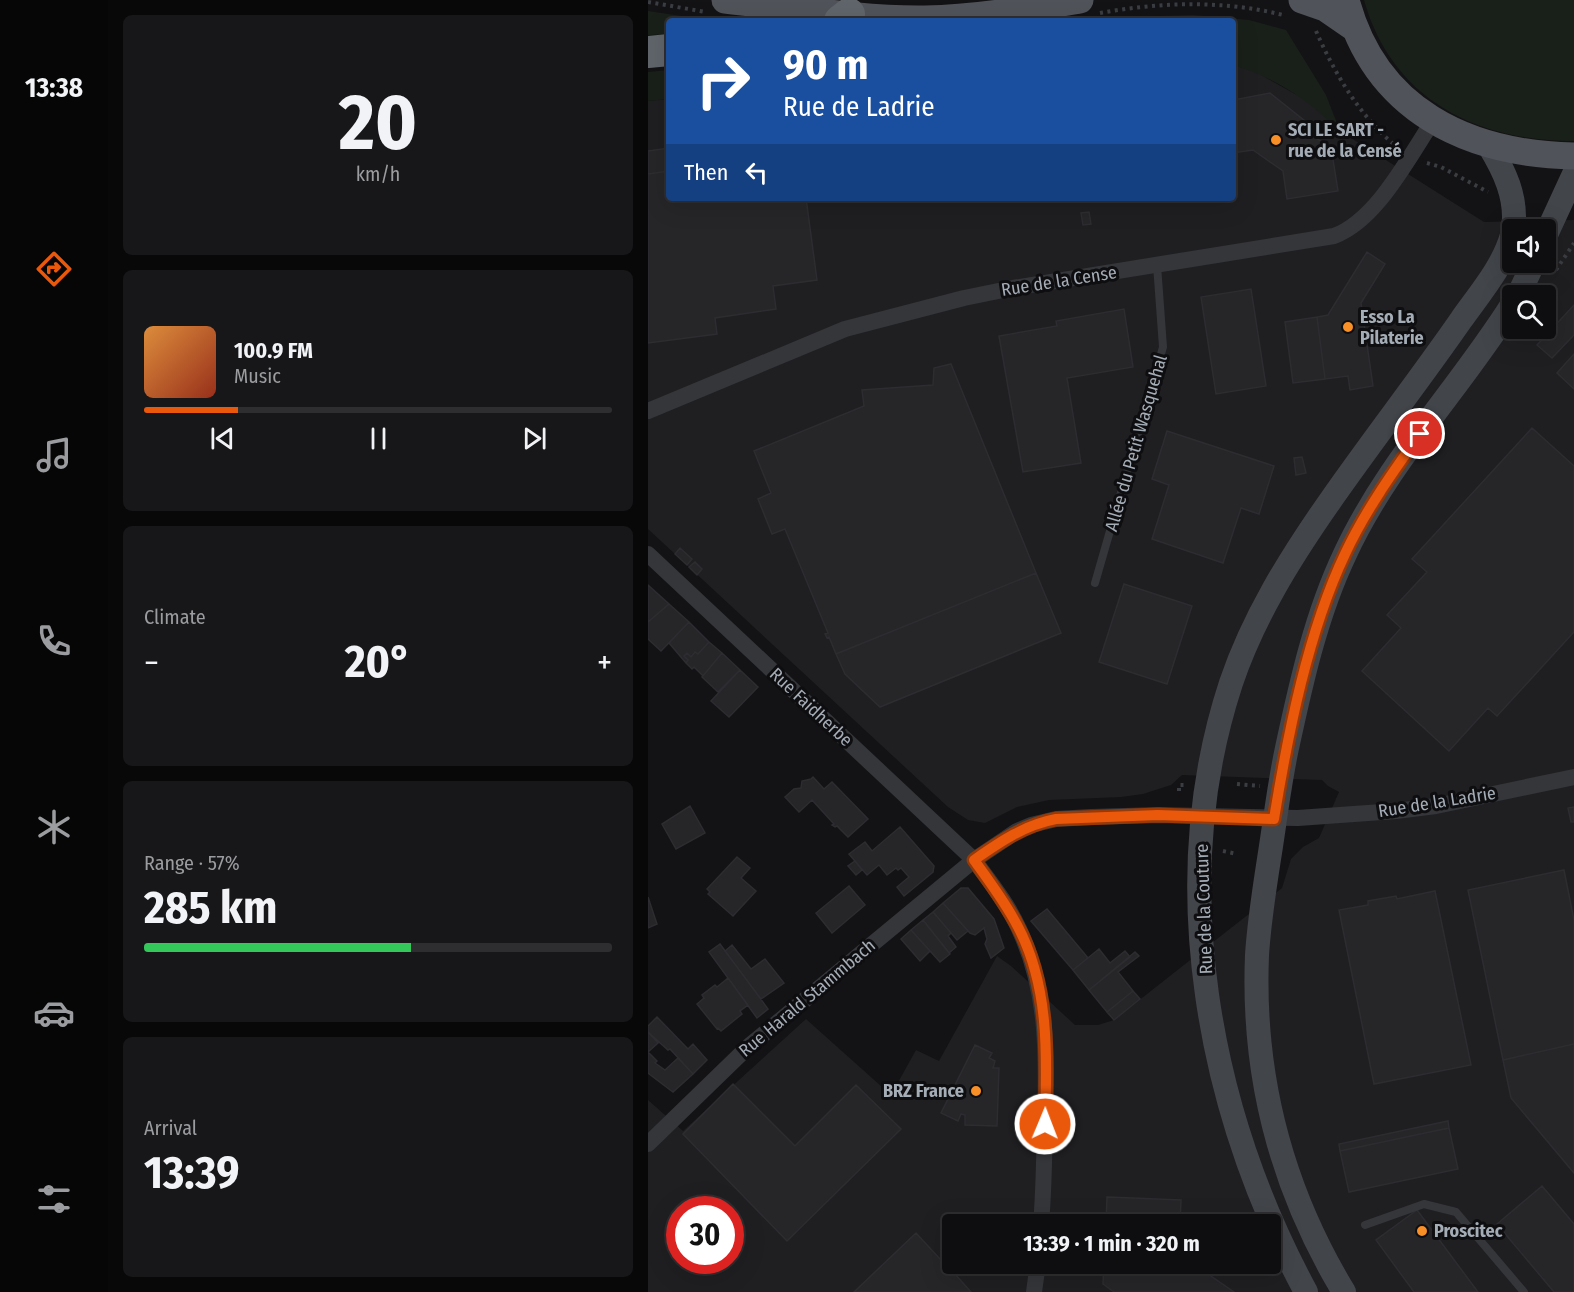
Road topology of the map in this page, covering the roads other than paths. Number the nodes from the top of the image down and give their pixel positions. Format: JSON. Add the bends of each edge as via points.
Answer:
{"nodes":[{"id":1,"x":725,"y":0,"type":"edge"},
{"id":2,"x":1346,"y":0,"type":"edge"},
{"id":3,"x":1089,"y":7,"type":"edge"},
{"id":4,"x":1297,"y":9,"type":"edge"},
{"id":5,"x":845,"y":18,"type":"edge"},
{"id":6,"x":938,"y":18,"type":"edge"},
{"id":7,"x":1354,"y":28,"type":"junction"},
{"id":8,"x":666,"y":50,"type":"edge"},
{"id":9,"x":648,"y":52,"type":"edge"},
{"id":10,"x":1433,"y":121,"type":"junction"},
{"id":11,"x":1488,"y":144,"type":"junction"},
{"id":12,"x":1574,"y":156,"type":"edge"},
{"id":13,"x":1574,"y":174,"type":"edge"},
{"id":14,"x":1514,"y":219,"type":"edge"},
{"id":15,"x":1553,"y":219,"type":"edge"},
{"id":16,"x":1502,"y":259,"type":"edge"},
{"id":17,"x":1157,"y":265,"type":"junction"},
{"id":18,"x":1502,"y":319,"type":"edge"},
{"id":19,"x":648,"y":411,"type":"edge"},
{"id":20,"x":648,"y":555,"type":"edge"},
{"id":21,"x":1095,"y":583,"type":"dead end"},
{"id":22,"x":1574,"y":777,"type":"edge"},
{"id":23,"x":1202,"y":817,"type":"junction"},
{"id":24,"x":1286,"y":819,"type":"junction"},
{"id":25,"x":974,"y":860,"type":"junction"},
{"id":26,"x":648,"y":1144,"type":"edge"},
{"id":27,"x":1041,"y":1214,"type":"edge"},
{"id":28,"x":1365,"y":1225,"type":"dead end"},
{"id":29,"x":1036,"y":1274,"type":"edge"},
{"id":30,"x":1034,"y":1292,"type":"edge"},
{"id":31,"x":1306,"y":1292,"type":"edge"},
{"id":32,"x":1344,"y":1292,"type":"edge"},
{"id":33,"x":1524,"y":1292,"type":"edge"}],
"edges":[{"from":1,"to":5,"type":"main road"},
{"from":2,"to":7,"type":"main road"},
{"from":3,"to":6,"type":"main road"},
{"from":4,"to":7,"type":"main road","via":[[1325,8]]},
{"from":7,"to":10,"type":"main road","via":[[1389,83]]},
{"from":8,"to":9,"type":"highway"},
{"from":10,"to":11,"type":"main road"},
{"from":10,"to":17,"type":"street","name":"Rue de la Cense","via":[[1371,210],[1344,232]]},
{"from":11,"to":12,"type":"main road","via":[[1532,154]]},
{"from":11,"to":14,"type":"street","via":[[1509,186]]},
{"from":13,"to":15,"type":"street"},
{"from":16,"to":23,"type":"street","name":"Rue de la Couture","via":[[1328,504],[1268,598],[1228,692],[1210,762]]},
{"from":17,"to":19,"type":"street","name":"Rue de la Cense","via":[[972,296],[845,329]]},
{"from":17,"to":21,"type":"lane","name":"Allée du Petit Wasquehal","via":[[1163,347]]},
{"from":18,"to":24,"type":"street","via":[[1393,472],[1344,555],[1314,639],[1290,737]]},
{"from":20,"to":25,"type":"street","name":"Rue Faidherbe"},
{"from":22,"to":24,"type":"street","name":"Rue de la Ladrie","via":[[1436,806]]},
{"from":23,"to":24,"type":"street","name":"Rue de la Ladrie"},
{"from":23,"to":25,"type":"street","name":"Rue Harald Stammbach","via":[[1091,817],[1042,822],[1017,831]]},
{"from":23,"to":31,"type":"street","name":"Rue de la Couture","via":[[1202,937],[1221,1070],[1251,1173]]},
{"from":24,"to":32,"type":"street","via":[[1257,956],[1263,1070],[1286,1174],[1310,1231]]},
{"from":25,"to":26,"type":"street","name":"Rue Harald Stammbach","via":[[743,1052]]},
{"from":25,"to":27,"type":"street","name":"Rue Faidherbe","via":[[1018,927],[1043,1004],[1046,1081]]},
{"from":28,"to":33,"type":"lane","via":[[1424,1204],[1456,1212]]},
{"from":29,"to":30,"type":"street"}]}
